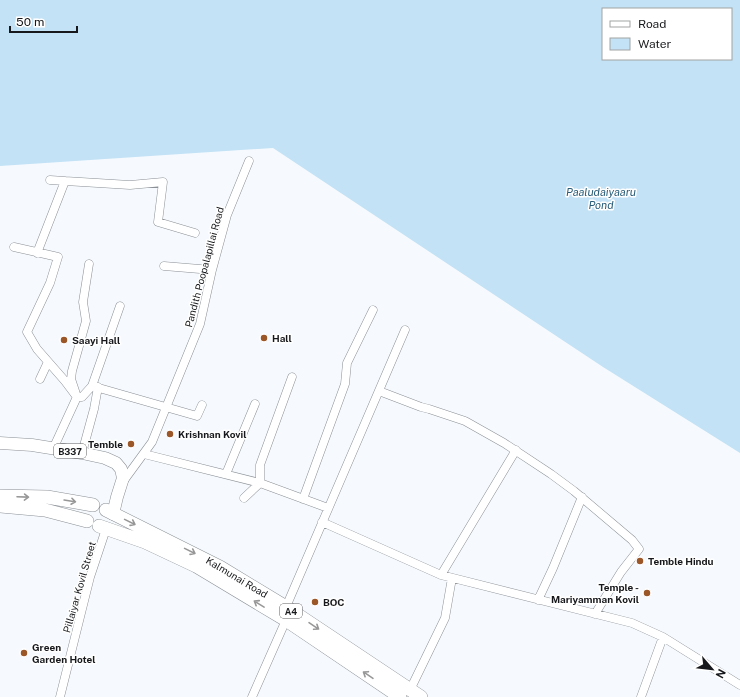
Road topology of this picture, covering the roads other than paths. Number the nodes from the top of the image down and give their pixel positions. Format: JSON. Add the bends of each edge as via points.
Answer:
{"nodes":[{"id":1,"x":249,"y":161,"type":"dead end"},
{"id":2,"x":50,"y":180,"type":"dead end"},
{"id":3,"x":65,"y":181,"type":"junction"},
{"id":4,"x":195,"y":233,"type":"dead end"},
{"id":5,"x":14,"y":247,"type":"dead end"},
{"id":6,"x":36,"y":253,"type":"junction"},
{"id":7,"x":89,"y":264,"type":"dead end"},
{"id":8,"x":164,"y":266,"type":"dead end"},
{"id":9,"x":212,"y":270,"type":"junction"},
{"id":10,"x":120,"y":306,"type":"dead end"},
{"id":11,"x":373,"y":310,"type":"dead end"},
{"id":12,"x":405,"y":330,"type":"dead end"},
{"id":13,"x":48,"y":362,"type":"junction"},
{"id":14,"x":292,"y":377,"type":"dead end"},
{"id":15,"x":40,"y":379,"type":"dead end"},
{"id":16,"x":95,"y":387,"type":"junction"},
{"id":17,"x":379,"y":391,"type":"junction"},
{"id":18,"x":77,"y":397,"type":"junction"},
{"id":19,"x":255,"y":404,"type":"dead end"},
{"id":20,"x":202,"y":405,"type":"dead end"},
{"id":21,"x":166,"y":408,"type":"junction"},
{"id":22,"x":0,"y":443,"type":"edge"},
{"id":23,"x":53,"y":449,"type":"junction"},
{"id":24,"x":516,"y":450,"type":"junction"},
{"id":25,"x":82,"y":453,"type":"junction"},
{"id":26,"x":144,"y":454,"type":"junction"},
{"id":27,"x":226,"y":474,"type":"junction"},
{"id":28,"x":260,"y":482,"type":"junction"},
{"id":29,"x":121,"y":486,"type":"junction"},
{"id":30,"x":0,"y":496,"type":"edge"},
{"id":31,"x":582,"y":497,"type":"junction"},
{"id":32,"x":244,"y":498,"type":"dead end"},
{"id":33,"x":303,"y":499,"type":"junction"},
{"id":34,"x":0,"y":506,"type":"edge"},
{"id":35,"x":328,"y":508,"type":"junction"},
{"id":36,"x":104,"y":509,"type":"junction"},
{"id":37,"x":322,"y":522,"type":"junction"},
{"id":38,"x":97,"y":526,"type":"junction"},
{"id":39,"x":441,"y":575,"type":"junction"},
{"id":40,"x":452,"y":578,"type":"junction"},
{"id":41,"x":538,"y":600,"type":"junction"},
{"id":42,"x":286,"y":607,"type":"junction"},
{"id":43,"x":595,"y":614,"type":"junction"},
{"id":44,"x":286,"y":620,"type":"junction"},
{"id":45,"x":663,"y":636,"type":"junction"},
{"id":46,"x":740,"y":685,"type":"edge"},
{"id":47,"x":405,"y":693,"type":"edge"},
{"id":48,"x":60,"y":697,"type":"edge"},
{"id":49,"x":252,"y":697,"type":"edge"},
{"id":50,"x":421,"y":697,"type":"edge"},
{"id":51,"x":641,"y":697,"type":"edge"}],
"edges":[{"from":1,"to":9,"type":"street","name":"Pandith Poopalapillai Road","via":[[227,216]]},
{"from":2,"to":3,"type":"street"},
{"from":3,"to":4,"type":"street","via":[[130,185],[163,182],[158,222]]},
{"from":3,"to":6,"type":"street"},
{"from":5,"to":6,"type":"street"},
{"from":6,"to":13,"type":"street","via":[[58,257],[50,283],[27,332]]},
{"from":7,"to":18,"type":"street","via":[[83,302],[86,321],[71,379]]},
{"from":8,"to":9,"type":"street"},
{"from":9,"to":21,"type":"street","name":"Pandith Poopalapillai Road","via":[[200,324]]},
{"from":10,"to":16,"type":"street"},
{"from":11,"to":33,"type":"street","via":[[346,363],[344,384]]},
{"from":12,"to":17,"type":"street"},
{"from":13,"to":15,"type":"street"},
{"from":13,"to":18,"type":"street"},
{"from":14,"to":28,"type":"street","via":[[260,465]]},
{"from":16,"to":18,"type":"street","via":[[82,397]]},
{"from":16,"to":21,"type":"street"},
{"from":16,"to":25,"type":"street","via":[[94,409]]},
{"from":17,"to":24,"type":"street","via":[[465,421]]},
{"from":17,"to":35,"type":"street"},
{"from":18,"to":23,"type":"street"},
{"from":19,"to":27,"type":"street"},
{"from":20,"to":21,"type":"street","via":[[196,416]]},
{"from":21,"to":26,"type":"street","name":"Pandith Poopalapillai Road","via":[[152,442]]},
{"from":22,"to":23,"type":"main road","number":"B337"},
{"from":23,"to":25,"type":"main road","number":"B337"},
{"from":24,"to":31,"type":"street"},
{"from":24,"to":39,"type":"street"},
{"from":25,"to":29,"type":"main road","number":"B337","via":[[118,465],[123,475]]},
{"from":26,"to":27,"type":"street"},
{"from":26,"to":29,"type":"street","name":"Pandith Poopalapillai Road"},
{"from":27,"to":28,"type":"street"},
{"from":28,"to":32,"type":"street"},
{"from":28,"to":33,"type":"street"},
{"from":29,"to":36,"type":"main road","number":"B337"},
{"from":30,"to":36,"type":"highway","number":"A4","one_way":true,"via":[[47,497]]},
{"from":31,"to":41,"type":"street"},
{"from":31,"to":43,"type":"street","via":[[639,549],[621,572]]},
{"from":33,"to":35,"type":"street"},
{"from":34,"to":38,"type":"highway","number":"A4","via":[[46,510]]},
{"from":35,"to":37,"type":"street"},
{"from":36,"to":38,"type":"highway","via":[[106,520]]},
{"from":36,"to":38,"type":"highway","via":[[86,512]]},
{"from":36,"to":42,"type":"highway","name":"Kalmunai Road","number":"A4","one_way":true,"via":[[220,567]]},
{"from":37,"to":39,"type":"street"},
{"from":37,"to":42,"type":"street"},
{"from":44,"to":38,"type":"highway","name":"Kalmunai Road","number":"A4","one_way":true,"via":[[196,566],[145,542]]},
{"from":38,"to":48,"type":"street","name":"Pillaiyar Kovil Street","via":[[90,577]]},
{"from":39,"to":40,"type":"street"},
{"from":40,"to":41,"type":"street"},
{"from":40,"to":47,"type":"street","via":[[444,618]]},
{"from":41,"to":43,"type":"street"},
{"from":42,"to":47,"type":"highway","name":"Kalmunai Road","number":"A4","one_way":true},
{"from":43,"to":45,"type":"street"},
{"from":47,"to":44,"type":"highway","name":"Kalmunai Road","number":"A4","one_way":true},
{"from":44,"to":49,"type":"street"},
{"from":45,"to":46,"type":"street"},
{"from":45,"to":51,"type":"street"},
{"from":47,"to":50,"type":"highway","name":"Kalmunai Road","number":"A4"}]}
